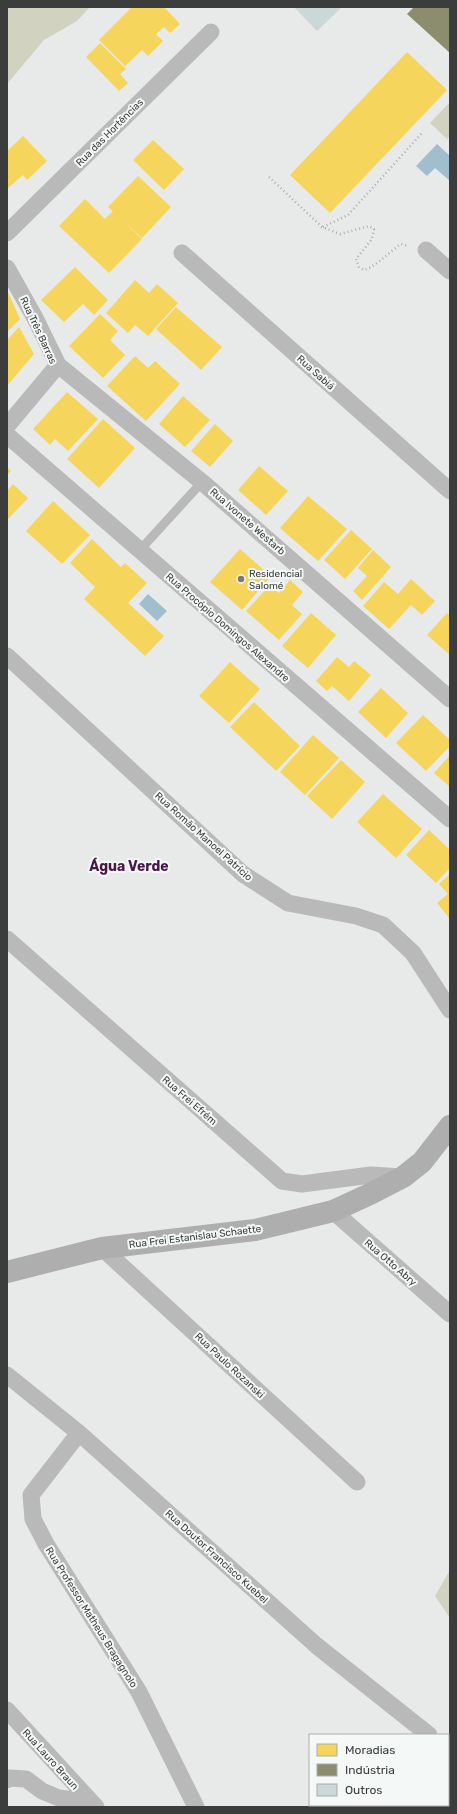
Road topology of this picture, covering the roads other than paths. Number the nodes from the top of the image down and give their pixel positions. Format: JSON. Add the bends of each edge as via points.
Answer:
{"nodes":[{"id":1,"x":211,"y":32,"type":"dead end"},
{"id":2,"x":7,"y":233,"type":"edge"},
{"id":3,"x":426,"y":250,"type":"road end"},
{"id":4,"x":182,"y":253,"type":"dead end"},
{"id":5,"x":7,"y":268,"type":"edge"},
{"id":6,"x":450,"y":271,"type":"edge"},
{"id":7,"x":58,"y":365,"type":"junction"},
{"id":8,"x":7,"y":426,"type":"edge"},
{"id":9,"x":7,"y":435,"type":"edge"},
{"id":10,"x":202,"y":482,"type":"junction"},
{"id":11,"x":450,"y":491,"type":"edge"},
{"id":12,"x":140,"y":550,"type":"junction"},
{"id":13,"x":7,"y":656,"type":"edge"},
{"id":14,"x":450,"y":699,"type":"edge"},
{"id":15,"x":450,"y":819,"type":"edge"},
{"id":16,"x":7,"y":939,"type":"edge"},
{"id":17,"x":450,"y":1010,"type":"edge"},
{"id":18,"x":450,"y":1126,"type":"edge"},
{"id":19,"x":403,"y":1176,"type":"junction"},
{"id":20,"x":333,"y":1211,"type":"junction"},
{"id":21,"x":102,"y":1248,"type":"junction"},
{"id":22,"x":7,"y":1272,"type":"edge"},
{"id":23,"x":450,"y":1314,"type":"edge"},
{"id":24,"x":7,"y":1374,"type":"edge"},
{"id":25,"x":79,"y":1433,"type":"junction"},
{"id":26,"x":357,"y":1482,"type":"dead end"},
{"id":27,"x":7,"y":1710,"type":"edge"},
{"id":28,"x":428,"y":1734,"type":"edge"},
{"id":29,"x":7,"y":1780,"type":"edge"},
{"id":30,"x":93,"y":1804,"type":"edge"},
{"id":31,"x":196,"y":1807,"type":"edge"}],
"edges":[{"from":1,"to":2,"type":"street","name":"Rua das Hortências"},
{"from":3,"to":6,"type":"street"},
{"from":4,"to":11,"type":"street","name":"Rua Sabiá"},
{"from":5,"to":7,"type":"street","name":"Rua Três Barras"},
{"from":7,"to":8,"type":"street","name":"Rua Três Barras"},
{"from":7,"to":10,"type":"street","name":"Rua Ivonete Westarb"},
{"from":9,"to":12,"type":"street","name":"Rua Procópio Domingos Alexandre"},
{"from":10,"to":12,"type":"lane"},
{"from":10,"to":14,"type":"street","name":"Rua Ivonete Westarb"},
{"from":12,"to":15,"type":"street","name":"Rua Procópio Domingos Alexandre"},
{"from":13,"to":17,"type":"street","name":"Rua Romão Manoel Patrício","via":[[243,874],[288,903],[356,916],[383,925],[413,953]]},
{"from":16,"to":19,"type":"street","name":"Rua Frei Efrém","via":[[282,1181],[302,1184],[371,1175]]},
{"from":18,"to":19,"type":"main road","name":"Rua Frei Estanislau Schaette","via":[[422,1162]]},
{"from":19,"to":20,"type":"main road","name":"Rua Frei Estanislau Schaette"},
{"from":20,"to":21,"type":"main road","name":"Rua Frei Estanislau Schaette","via":[[255,1230]]},
{"from":20,"to":23,"type":"street","name":"Rua Otto Abry"},
{"from":21,"to":22,"type":"main road","name":"Rua Frei Estanislau Schaette"},
{"from":21,"to":26,"type":"street","name":"Rua Paulo Rozanski"},
{"from":24,"to":25,"type":"street","name":"Rua Doutor Francisco Kuebel"},
{"from":25,"to":28,"type":"street","name":"Rua Doutor Francisco Kuebel","via":[[317,1646]]},
{"from":25,"to":31,"type":"street","name":"Rua Professor Matheus Bragagnolo","via":[[31,1495],[33,1519],[139,1692]]},
{"from":27,"to":30,"type":"street","name":"Rua Lauro Braun"},
{"from":29,"to":30,"type":"street","via":[[26,1779],[42,1791],[59,1798]]}]}
